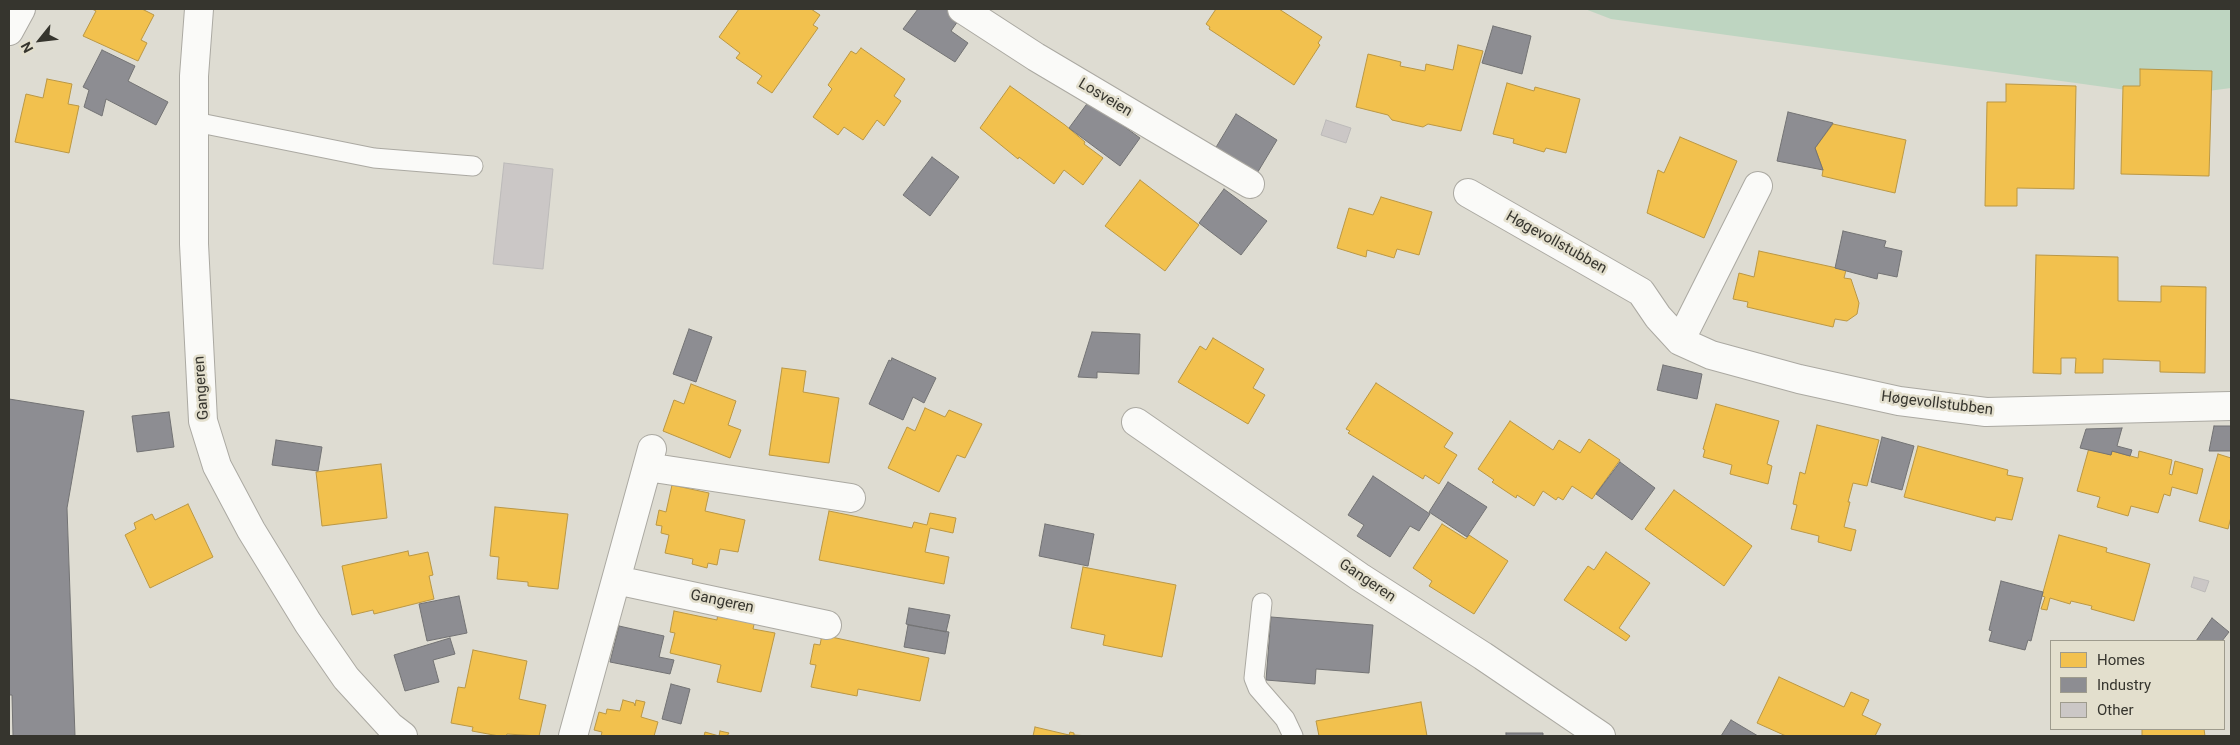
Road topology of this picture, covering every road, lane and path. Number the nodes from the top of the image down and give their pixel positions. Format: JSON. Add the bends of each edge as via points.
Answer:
{"nodes":[{"id":1,"x":21,"y":9,"type":"edge"},
{"id":2,"x":199,"y":9,"type":"edge"},
{"id":3,"x":962,"y":9,"type":"edge"},
{"id":4,"x":9,"y":31,"type":"edge"},
{"id":5,"x":195,"y":122,"type":"junction"},
{"id":6,"x":473,"y":166,"type":"dead end"},
{"id":7,"x":1250,"y":184,"type":"dead end"},
{"id":8,"x":1758,"y":186,"type":"dead end"},
{"id":9,"x":1468,"y":193,"type":"dead end"},
{"id":10,"x":1680,"y":341,"type":"junction"},
{"id":11,"x":2231,"y":406,"type":"edge"},
{"id":12,"x":1136,"y":422,"type":"dead end"},
{"id":13,"x":851,"y":498,"type":"dead end"},
{"id":14,"x":616,"y":580,"type":"junction"},
{"id":15,"x":1262,"y":603,"type":"dead end"},
{"id":16,"x":827,"y":625,"type":"dead end"},
{"id":17,"x":403,"y":736,"type":"edge"},
{"id":18,"x":573,"y":736,"type":"edge"},
{"id":19,"x":1293,"y":736,"type":"edge"},
{"id":20,"x":1601,"y":736,"type":"edge"}],
"edges":[{"from":1,"to":4,"type":"street"},
{"from":2,"to":5,"type":"street","name":"Gangeren","via":[[194,76]]},
{"from":3,"to":7,"type":"street","name":"Losveien","via":[[1036,57]]},
{"from":5,"to":6,"type":"lane","via":[[374,158]]},
{"from":5,"to":17,"type":"street","name":"Gangeren","via":[[194,244],[202,421],[217,466],[250,530],[308,623],[346,678]]},
{"from":8,"to":10,"type":"street"},
{"from":9,"to":10,"type":"street","name":"Høgevollstubben","via":[[1641,292]]},
{"from":10,"to":11,"type":"street","name":"Høgevollstubben","via":[[1711,355],[1799,379],[1909,403],[1986,412]]},
{"from":12,"to":20,"type":"street","name":"Gangeren","via":[[1360,577]]},
{"from":13,"to":14,"type":"street","via":[[650,458]]},
{"from":14,"to":16,"type":"street","name":"Gangeren"},
{"from":14,"to":18,"type":"street"},
{"from":15,"to":19,"type":"lane","via":[[1254,678]]}]}
